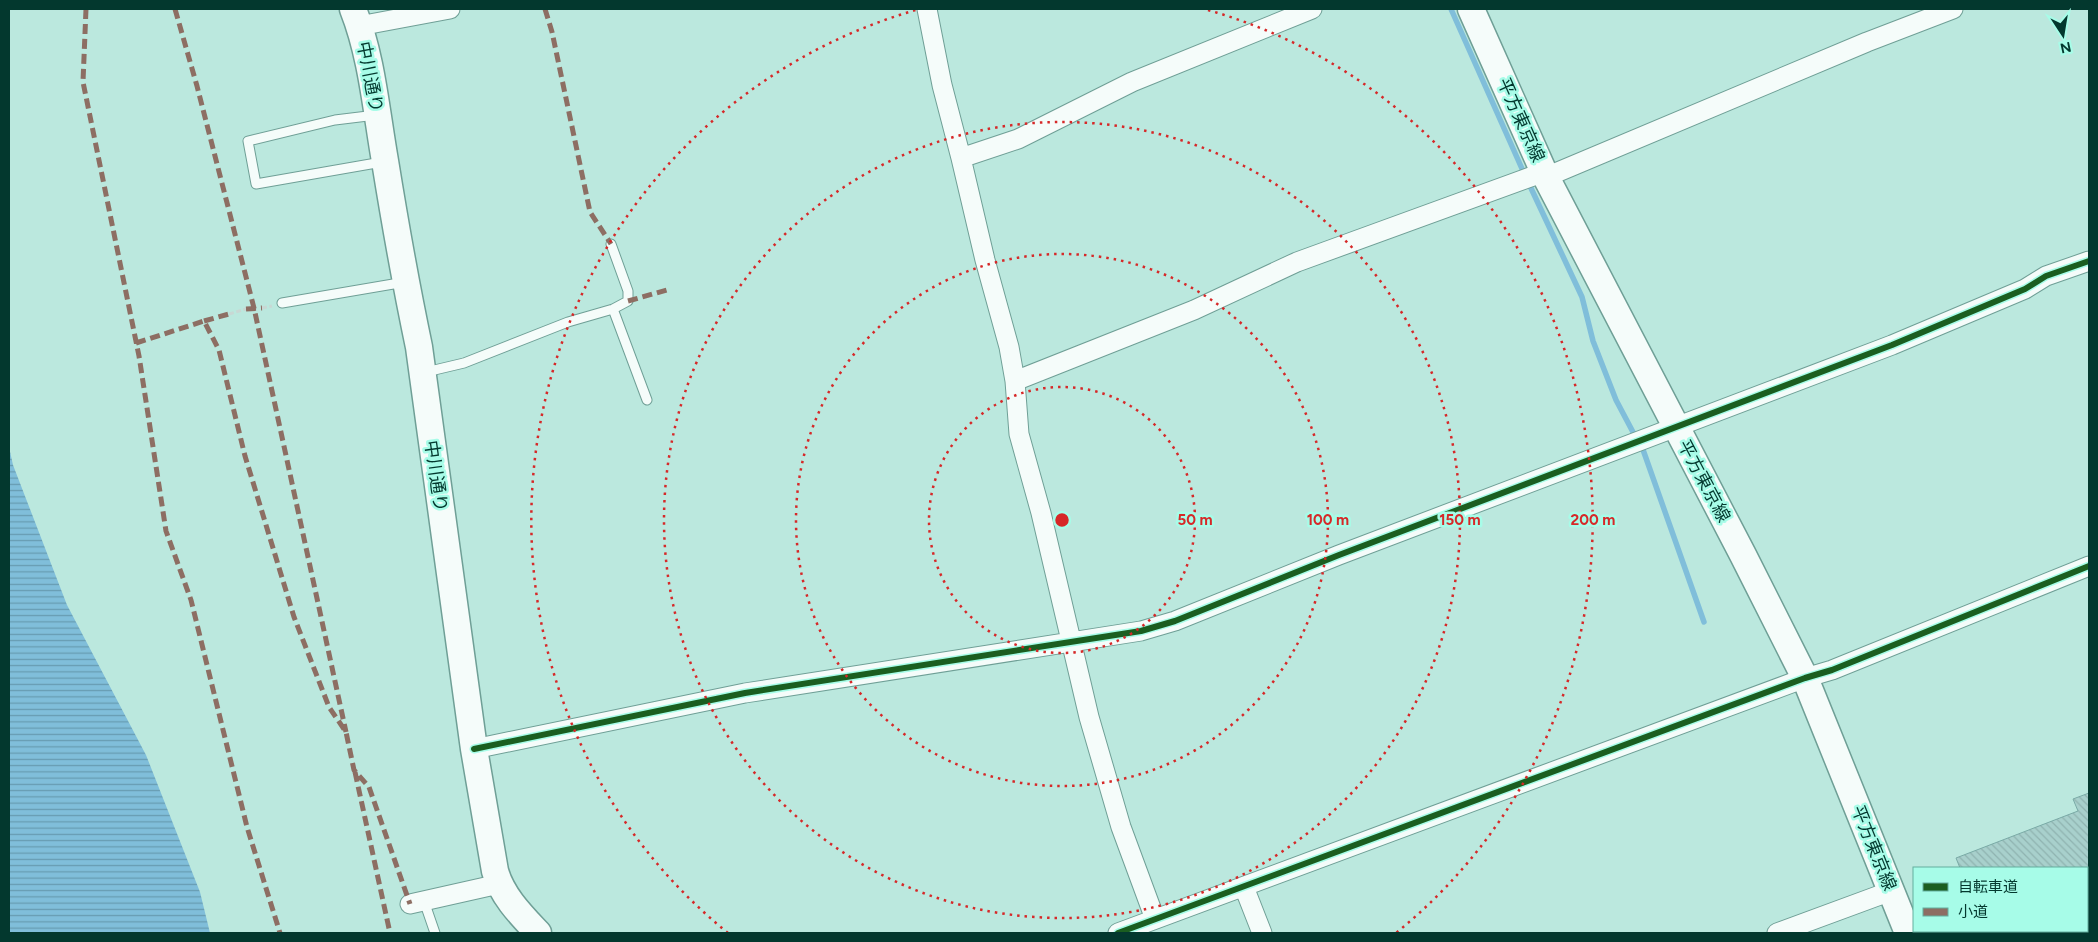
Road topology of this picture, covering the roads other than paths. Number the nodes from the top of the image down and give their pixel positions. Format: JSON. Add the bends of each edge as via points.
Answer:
{"nodes":[{"id":1,"x":450,"y":9,"type":"edge"},
{"id":2,"x":926,"y":9,"type":"edge"},
{"id":3,"x":1312,"y":9,"type":"edge"},
{"id":4,"x":1471,"y":9,"type":"edge"},
{"id":5,"x":1953,"y":9,"type":"edge"},
{"id":6,"x":356,"y":17,"type":"edge"},
{"id":7,"x":377,"y":114,"type":"junction"},
{"id":8,"x":961,"y":158,"type":"junction"},
{"id":9,"x":385,"y":162,"type":"junction"},
{"id":10,"x":1545,"y":174,"type":"junction"},
{"id":11,"x":611,"y":244,"type":"dead end"},
{"id":12,"x":2089,"y":261,"type":"edge"},
{"id":13,"x":405,"y":282,"type":"junction"},
{"id":14,"x":282,"y":303,"type":"dead end"},
{"id":15,"x":613,"y":309,"type":"junction"},
{"id":16,"x":423,"y":373,"type":"junction"},
{"id":17,"x":1015,"y":381,"type":"junction"},
{"id":18,"x":647,"y":400,"type":"dead end"},
{"id":19,"x":1675,"y":426,"type":"junction"},
{"id":20,"x":2089,"y":566,"type":"edge"},
{"id":21,"x":1070,"y":642,"type":"junction"},
{"id":22,"x":1805,"y":678,"type":"junction"},
{"id":23,"x":474,"y":749,"type":"junction"},
{"id":24,"x":499,"y":884,"type":"junction"},
{"id":25,"x":1244,"y":887,"type":"junction"},
{"id":26,"x":1891,"y":891,"type":"junction"},
{"id":27,"x":417,"y":902,"type":"joint"},
{"id":28,"x":1155,"y":919,"type":"junction"},
{"id":29,"x":435,"y":933,"type":"edge"},
{"id":30,"x":538,"y":933,"type":"edge"},
{"id":31,"x":1118,"y":933,"type":"edge"},
{"id":32,"x":1262,"y":933,"type":"edge"},
{"id":33,"x":1777,"y":933,"type":"edge"},
{"id":34,"x":1908,"y":933,"type":"edge"}],
"edges":[{"from":1,"to":6,"type":"street"},
{"from":2,"to":8,"type":"street"},
{"from":3,"to":8,"type":"street","via":[[1132,82],[1018,139]]},
{"from":4,"to":10,"type":"main road","name":"平方東京線"},
{"from":5,"to":10,"type":"street"},
{"from":6,"to":7,"type":"main road","name":"中川通り"},
{"from":7,"to":9,"type":"main road","name":"中川通り"},
{"from":7,"to":9,"type":"lane","via":[[335,120],[248,141],[256,184]]},
{"from":8,"to":17,"type":"street"},
{"from":9,"to":13,"type":"main road","name":"中川通り"},
{"from":10,"to":17,"type":"street","via":[[1297,262],[1194,310]]},
{"from":10,"to":19,"type":"main road","name":"平方東京線"},
{"from":11,"to":15,"type":"lane","via":[[628,290],[628,301]]},
{"from":12,"to":19,"type":"street","via":[[2046,276],[2025,289],[1892,345]]},
{"from":13,"to":14,"type":"lane"},
{"from":13,"to":16,"type":"main road","name":"中川通り"},
{"from":15,"to":16,"type":"lane","via":[[568,322],[464,363]]},
{"from":15,"to":18,"type":"lane"},
{"from":16,"to":23,"type":"main road","name":"中川通り"},
{"from":17,"to":21,"type":"street","via":[[1019,434],[1041,513]]},
{"from":19,"to":21,"type":"street","via":[[1175,621],[1142,631]]},
{"from":19,"to":22,"type":"main road","name":"平方東京線"},
{"from":20,"to":22,"type":"street","via":[[1841,667]]},
{"from":21,"to":23,"type":"street","via":[[745,694]]},
{"from":21,"to":28,"type":"street","via":[[1088,717]]},
{"from":22,"to":25,"type":"street"},
{"from":22,"to":26,"type":"main road","name":"平方東京線"},
{"from":23,"to":24,"type":"main road","name":"中川通り"},
{"from":24,"to":27,"type":"street"},
{"from":24,"to":30,"type":"main road","name":"中川通り"},
{"from":25,"to":28,"type":"street"},
{"from":25,"to":32,"type":"street"},
{"from":26,"to":33,"type":"street"},
{"from":26,"to":34,"type":"main road","name":"平方東京線"},
{"from":27,"to":29,"type":"lane"},
{"from":28,"to":31,"type":"street"}]}
